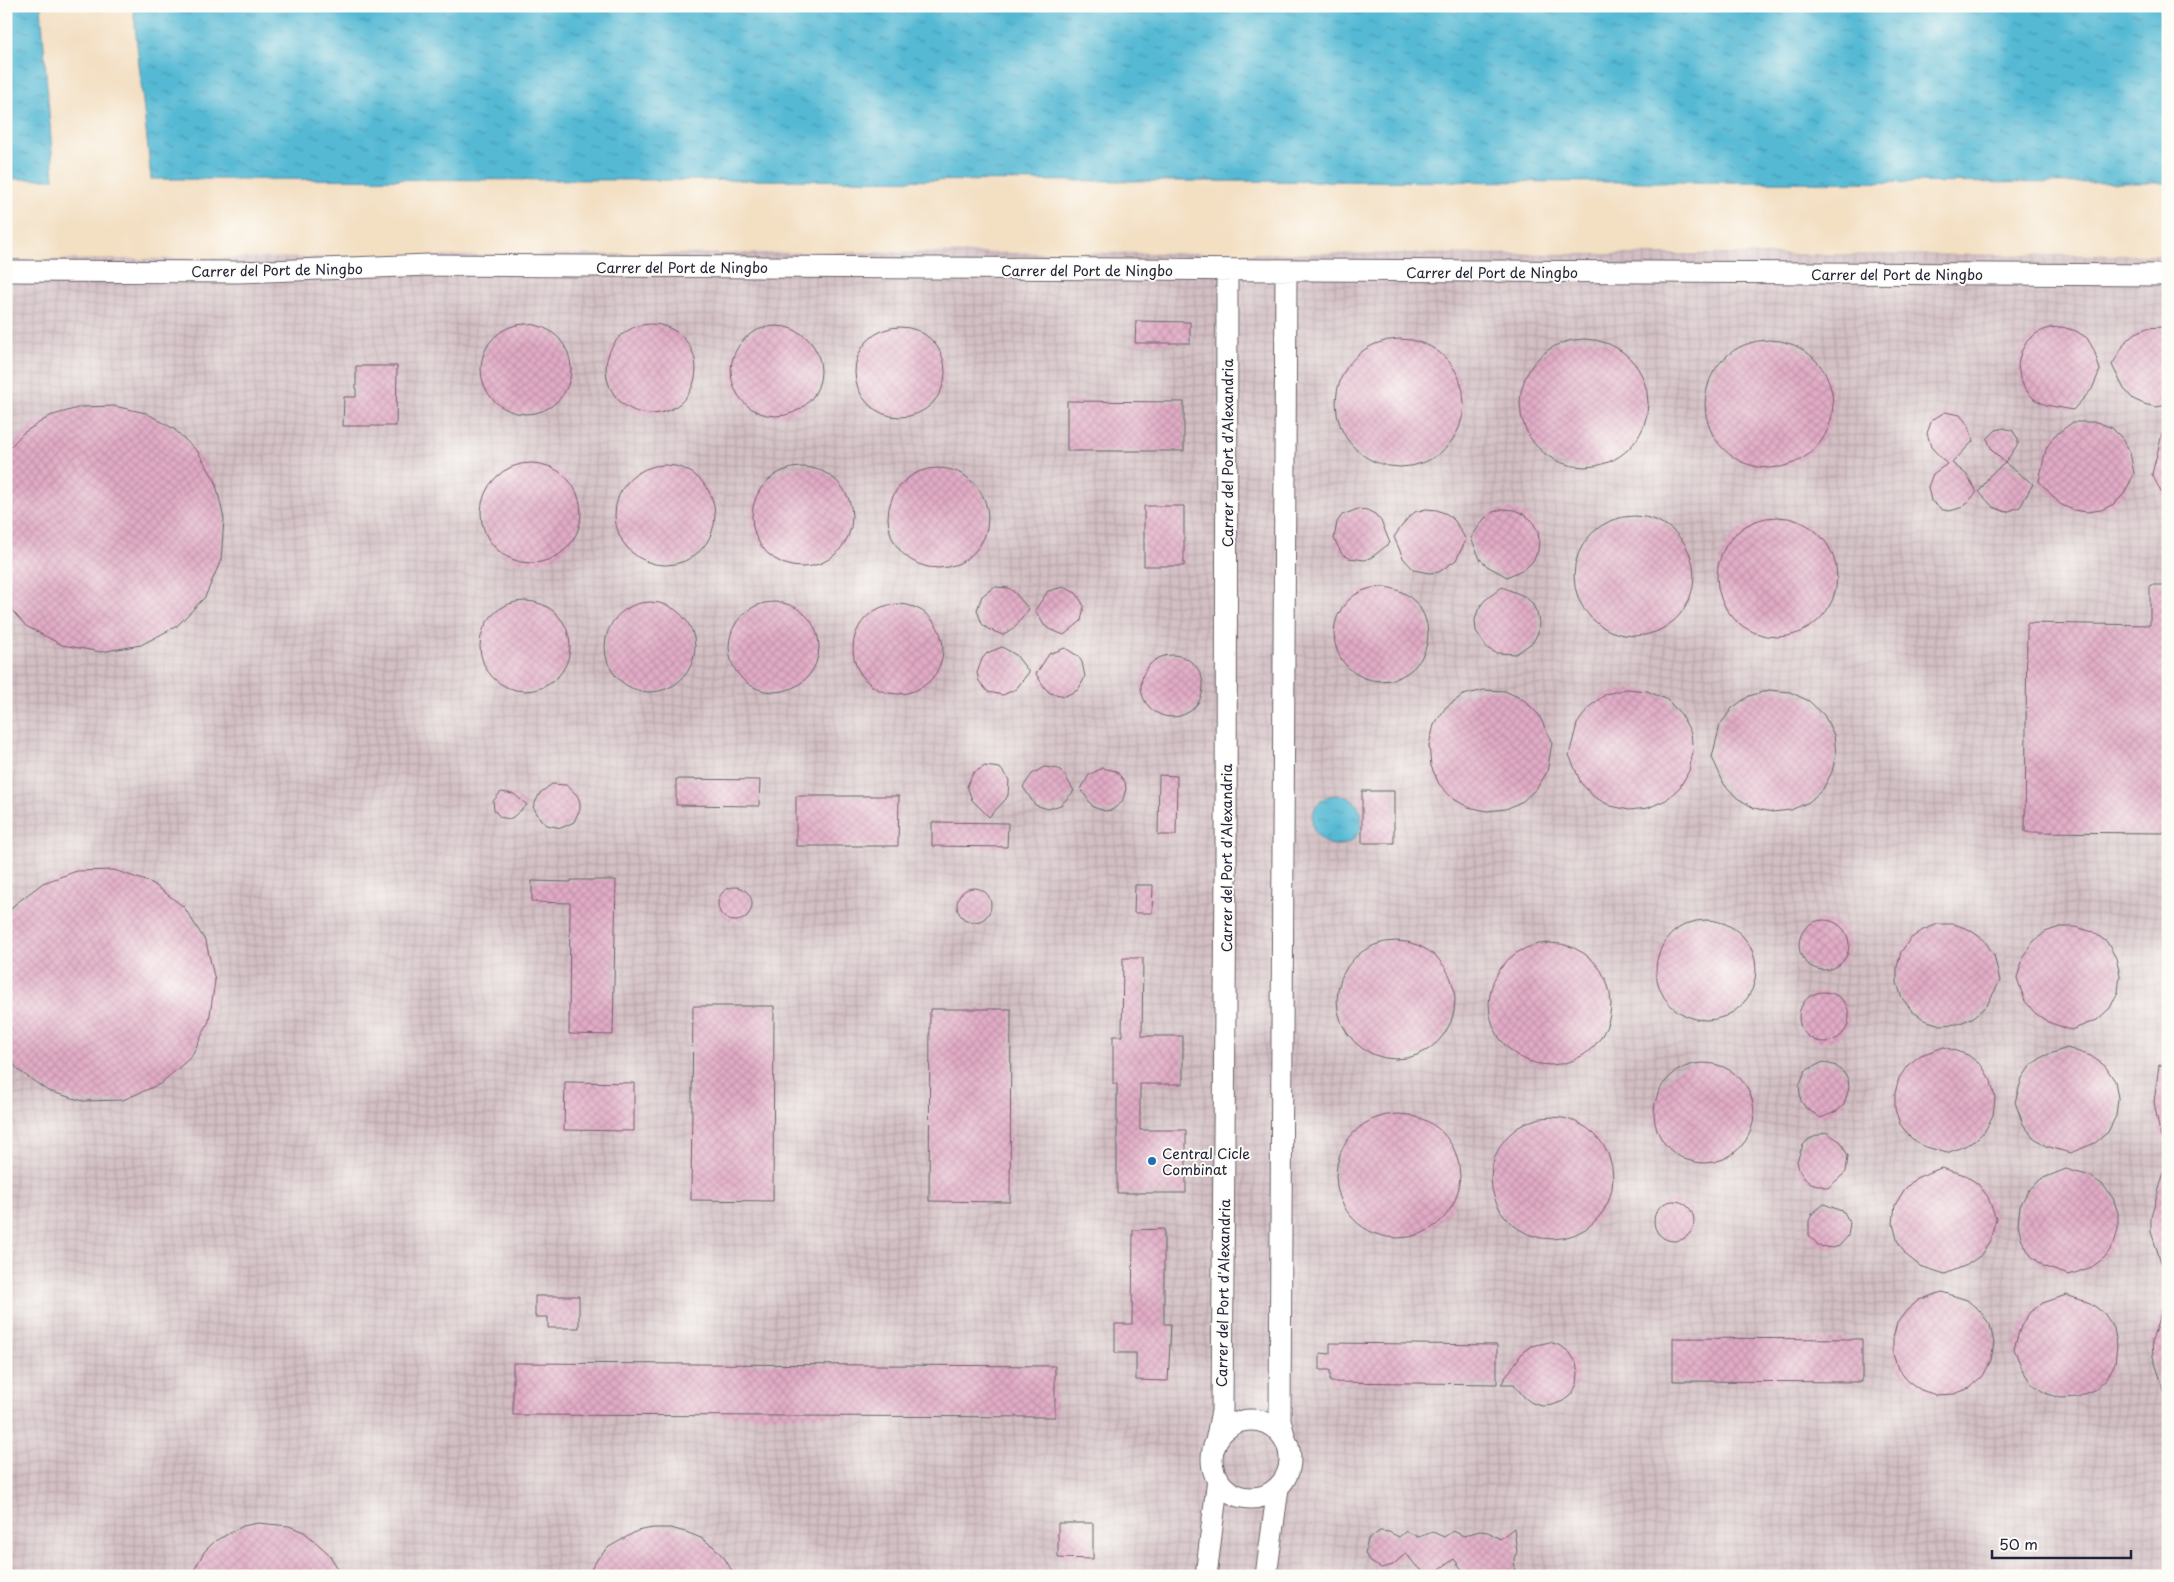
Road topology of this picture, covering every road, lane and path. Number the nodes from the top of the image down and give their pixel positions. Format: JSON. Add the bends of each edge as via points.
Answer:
{"nodes":[{"id":1,"x":1227,"y":270,"type":"junction"},
{"id":2,"x":6,"y":271,"type":"edge"},
{"id":3,"x":1286,"y":271,"type":"junction"},
{"id":4,"x":2168,"y":275,"type":"edge"},
{"id":5,"x":1285,"y":1439,"type":"junction"},
{"id":6,"x":1215,"y":1446,"type":"junction"},
{"id":7,"x":1218,"y":1478,"type":"junction"},
{"id":8,"x":1278,"y":1488,"type":"junction"},
{"id":9,"x":1206,"y":1576,"type":"edge"},
{"id":10,"x":1266,"y":1576,"type":"edge"}],
"edges":[{"from":1,"to":2,"type":"street","name":"Carrer del Port de Ningbo","via":[[429,265],[239,272]]},
{"from":1,"to":3,"type":"street","name":"Carrer del Port de Ningbo"},
{"from":1,"to":6,"type":"street","name":"Carrer del Port d'Alexandria","via":[[1222,1411]]},
{"from":3,"to":4,"type":"street","name":"Carrer del Port de Ningbo"},
{"from":3,"to":5,"type":"street","via":[[1280,1420]]},
{"from":5,"to":6,"type":"street","via":[[1266,1423],[1242,1421],[1230,1426]]},
{"from":5,"to":8,"type":"street","via":[[1290,1468]]},
{"from":6,"to":7,"type":"street","via":[[1213,1466]]},
{"from":7,"to":8,"type":"street","via":[[1223,1486],[1240,1496],[1260,1497]]},
{"from":7,"to":9,"type":"street"},
{"from":8,"to":10,"type":"street"}]}
